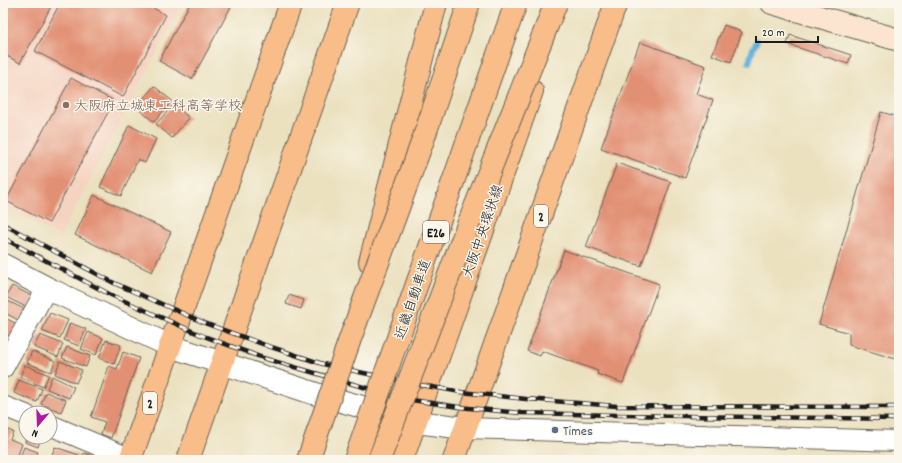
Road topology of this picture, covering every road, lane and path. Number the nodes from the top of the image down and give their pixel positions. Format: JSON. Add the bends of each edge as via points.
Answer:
{"nodes":[{"id":1,"x":291,"y":3,"type":"edge"},
{"id":2,"x":348,"y":3,"type":"edge"},
{"id":3,"x":436,"y":3,"type":"edge"},
{"id":4,"x":468,"y":3,"type":"edge"},
{"id":5,"x":516,"y":3,"type":"edge"},
{"id":6,"x":556,"y":3,"type":"edge"},
{"id":7,"x":563,"y":3,"type":"edge"},
{"id":8,"x":616,"y":3,"type":"edge"},
{"id":9,"x":772,"y":3,"type":"edge"},
{"id":10,"x":899,"y":40,"type":"edge"},
{"id":11,"x":3,"y":265,"type":"edge"},
{"id":12,"x":47,"y":288,"type":"junction"},
{"id":13,"x":350,"y":339,"type":"junction"},
{"id":14,"x":170,"y":346,"type":"junction"},
{"id":15,"x":222,"y":364,"type":"junction"},
{"id":16,"x":3,"y":368,"type":"edge"},
{"id":17,"x":3,"y":406,"type":"edge"},
{"id":18,"x":18,"y":412,"type":"edge"},
{"id":19,"x":416,"y":422,"type":"junction"},
{"id":20,"x":58,"y":428,"type":"edge"},
{"id":21,"x":465,"y":428,"type":"junction"},
{"id":22,"x":899,"y":441,"type":"edge"},
{"id":23,"x":130,"y":459,"type":"edge"},
{"id":24,"x":188,"y":460,"type":"edge"},
{"id":25,"x":308,"y":460,"type":"edge"},
{"id":26,"x":356,"y":460,"type":"edge"},
{"id":27,"x":379,"y":460,"type":"edge"},
{"id":28,"x":402,"y":460,"type":"edge"},
{"id":29,"x":454,"y":460,"type":"edge"}],
"edges":[{"from":1,"to":14,"type":"main road","number":"2"},
{"from":2,"to":15,"type":"main road"},
{"from":3,"to":13,"type":"main road","bridge":true},
{"from":4,"to":13,"type":"main road","bridge":true,"via":[[423,140]]},
{"from":5,"to":26,"type":"main road","name":"近畿自動車道","number":"E26","bridge":true},
{"from":6,"to":27,"type":"main road","bridge":true},
{"from":7,"to":19,"type":"main road","name":"大阪中央環状線"},
{"from":8,"to":21,"type":"main road","number":"2"},
{"from":9,"to":10,"type":"main road"},
{"from":11,"to":12,"type":"street"},
{"from":12,"to":14,"type":"street"},
{"from":12,"to":16,"type":"street"},
{"from":13,"to":25,"type":"main road","bridge":true},
{"from":14,"to":15,"type":"street"},
{"from":14,"to":23,"type":"main road","number":"2"},
{"from":15,"to":19,"type":"street"},
{"from":15,"to":24,"type":"main road"},
{"from":17,"to":18,"type":"street"},
{"from":19,"to":21,"type":"street"},
{"from":19,"to":28,"type":"main road","name":"大阪中央環状線"},
{"from":20,"to":23,"type":"street"},
{"from":21,"to":22,"type":"street"},
{"from":21,"to":29,"type":"main road","number":"2"}]}
